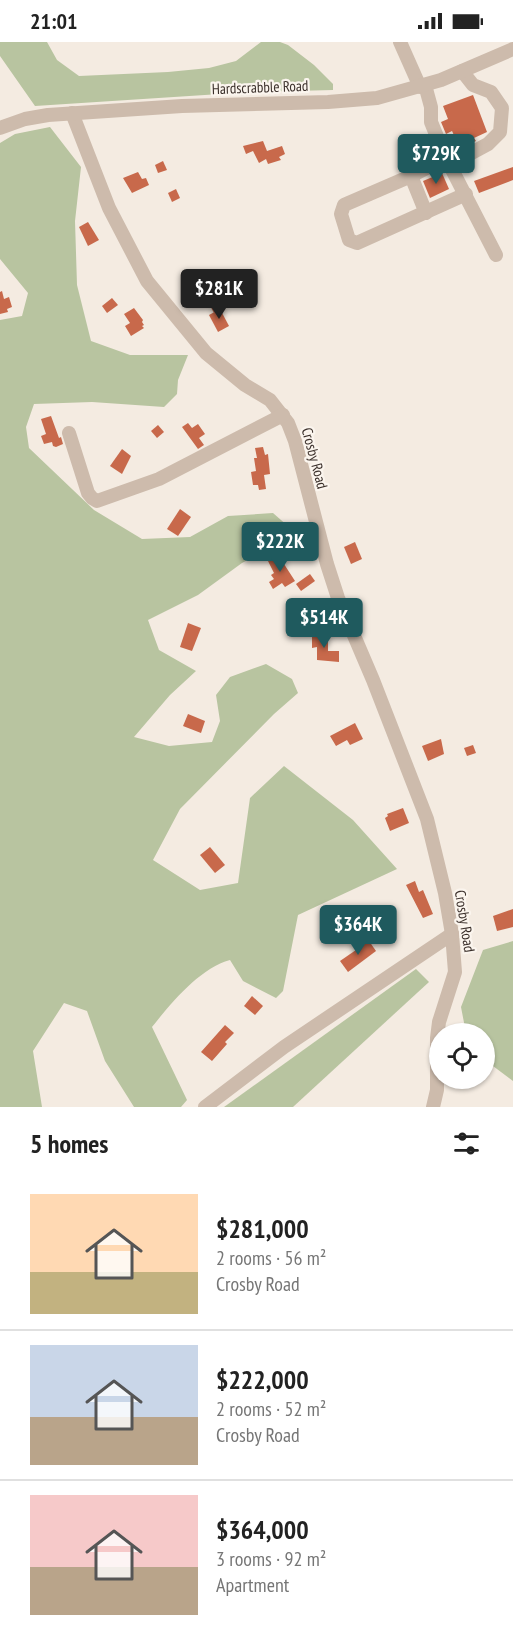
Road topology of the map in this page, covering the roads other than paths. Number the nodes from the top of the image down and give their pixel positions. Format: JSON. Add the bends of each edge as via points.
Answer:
{"nodes":[{"id":1,"x":400,"y":42,"type":"edge"},
{"id":2,"x":513,"y":49,"type":"edge"},
{"id":3,"x":462,"y":71,"type":"junction"},
{"id":4,"x":423,"y":86,"type":"junction"},
{"id":5,"x":72,"y":113,"type":"junction"},
{"id":6,"x":507,"y":123,"type":"edge"},
{"id":7,"x":0,"y":128,"type":"edge"},
{"id":8,"x":446,"y":158,"type":"junction"},
{"id":9,"x":411,"y":176,"type":"junction"},
{"id":10,"x":466,"y":194,"type":"junction"},
{"id":11,"x":426,"y":213,"type":"junction"},
{"id":12,"x":496,"y":255,"type":"dead end"},
{"id":13,"x":283,"y":415,"type":"junction"},
{"id":14,"x":69,"y":433,"type":"dead end"},
{"id":15,"x":452,"y":934,"type":"junction"},
{"id":16,"x":205,"y":1107,"type":"edge"},
{"id":17,"x":432,"y":1107,"type":"edge"}],
"edges":[{"from":1,"to":4,"type":"street"},
{"from":2,"to":3,"type":"street","name":"Hardscrabble Road"},
{"from":3,"to":4,"type":"street","name":"Hardscrabble Road"},
{"from":3,"to":6,"type":"street","via":[[473,85],[491,92]]},
{"from":4,"to":5,"type":"street","name":"Hardscrabble Road","via":[[354,100]]},
{"from":4,"to":8,"type":"street","via":[[431,107],[431,122]]},
{"from":5,"to":7,"type":"street","name":"Hardscrabble Road","via":[[25,119]]},
{"from":5,"to":13,"type":"street","name":"Crosby Road","via":[[109,208],[147,281],[207,353],[270,400]]},
{"from":6,"to":8,"type":"street","via":[[488,144],[464,157]]},
{"from":8,"to":9,"type":"street"},
{"from":8,"to":10,"type":"street"},
{"from":9,"to":11,"type":"street"},
{"from":9,"to":11,"type":"street","via":[[344,205],[340,214],[349,240],[357,243]]},
{"from":10,"to":11,"type":"street"},
{"from":10,"to":12,"type":"street"},
{"from":13,"to":14,"type":"street","via":[[159,479],[97,501],[88,493]]},
{"from":13,"to":15,"type":"street","name":"Crosby Road","via":[[295,441],[338,598],[427,819]]},
{"from":15,"to":16,"type":"street","via":[[284,1047]]},
{"from":15,"to":17,"type":"street","name":"Crosby Road","via":[[455,972],[436,1038],[437,1090]]}]}
